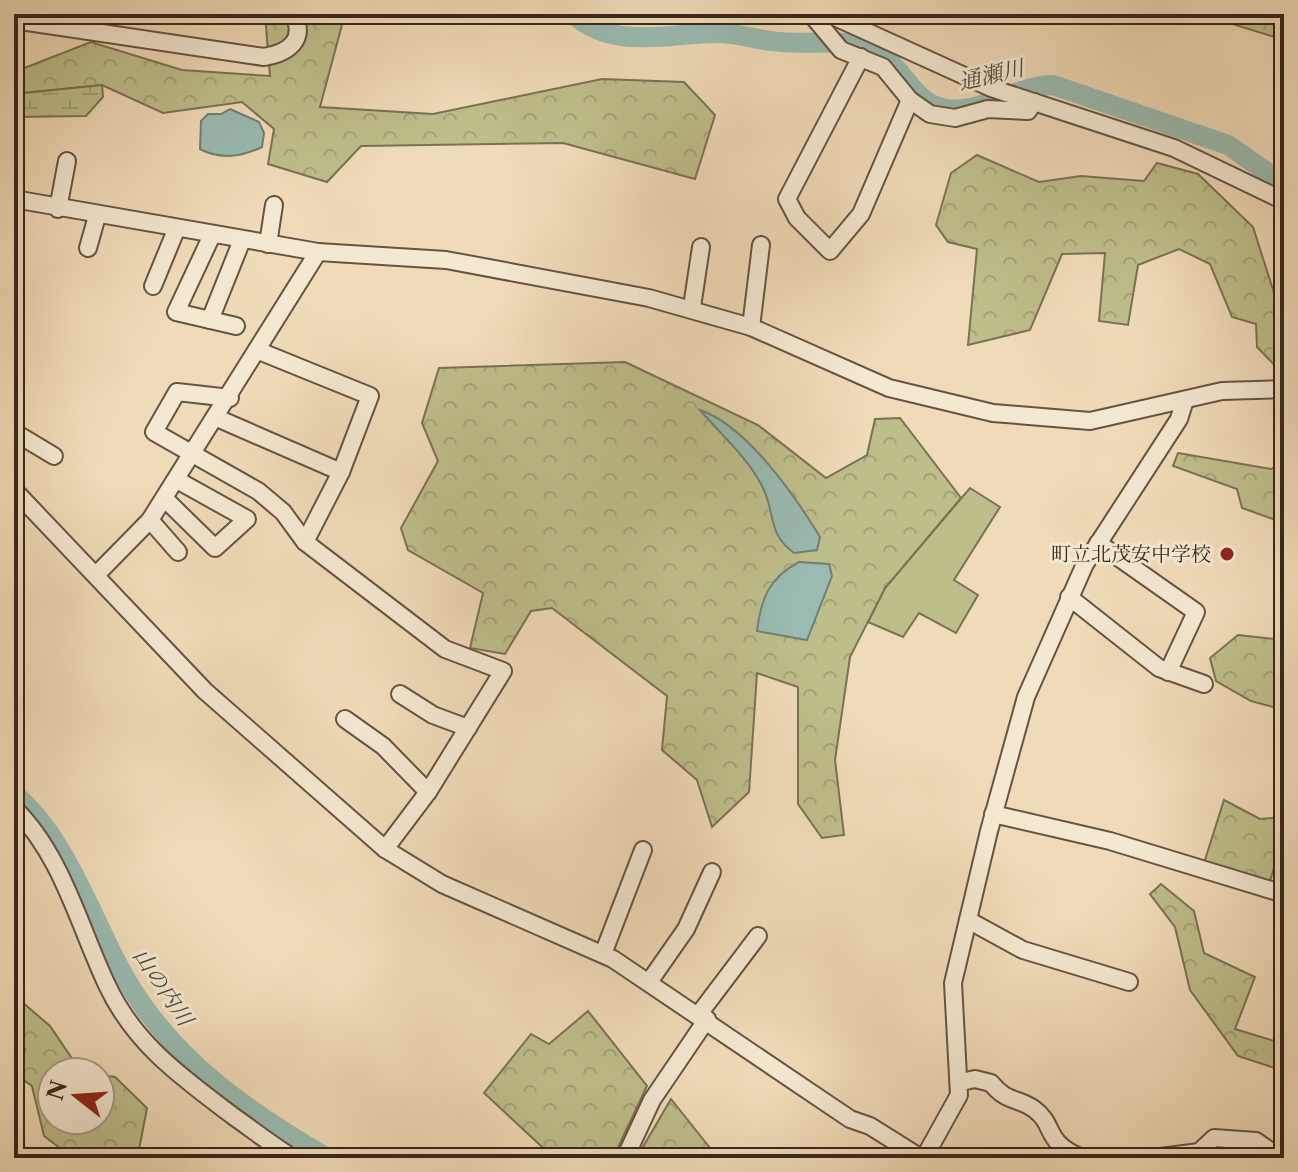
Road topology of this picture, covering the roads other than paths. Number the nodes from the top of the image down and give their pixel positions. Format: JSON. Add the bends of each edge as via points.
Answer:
{"nodes":[{"id":1,"x":293,"y":14,"type":"edge"},
{"id":2,"x":811,"y":14,"type":"edge"},
{"id":3,"x":828,"y":14,"type":"edge"},
{"id":4,"x":14,"y":20,"type":"edge"},
{"id":5,"x":844,"y":21,"type":"junction"},
{"id":6,"x":835,"y":41,"type":"junction"},
{"id":7,"x":861,"y":57,"type":"junction"},
{"id":8,"x":910,"y":100,"type":"junction"},
{"id":9,"x":1029,"y":101,"type":"junction"},
{"id":10,"x":67,"y":161,"type":"dead end"},
{"id":11,"x":14,"y":199,"type":"edge"},
{"id":12,"x":1284,"y":201,"type":"edge"},
{"id":13,"x":274,"y":205,"type":"dead end"},
{"id":14,"x":58,"y":209,"type":"junction"},
{"id":15,"x":97,"y":216,"type":"junction"},
{"id":16,"x":176,"y":230,"type":"junction"},
{"id":17,"x":212,"y":235,"type":"junction"},
{"id":18,"x":242,"y":240,"type":"junction"},
{"id":19,"x":268,"y":244,"type":"junction"},
{"id":20,"x":761,"y":245,"type":"dead end"},
{"id":21,"x":701,"y":247,"type":"dead end"},
{"id":22,"x":88,"y":248,"type":"dead end"},
{"id":23,"x":318,"y":252,"type":"junction"},
{"id":24,"x":153,"y":286,"type":"dead end"},
{"id":25,"x":692,"y":307,"type":"junction"},
{"id":26,"x":210,"y":320,"type":"junction"},
{"id":27,"x":236,"y":326,"type":"dead end"},
{"id":28,"x":751,"y":327,"type":"junction"},
{"id":29,"x":259,"y":351,"type":"junction"},
{"id":30,"x":1284,"y":389,"type":"edge"},
{"id":31,"x":230,"y":398,"type":"junction"},
{"id":32,"x":1185,"y":400,"type":"junction"},
{"id":33,"x":217,"y":418,"type":"junction"},
{"id":34,"x":14,"y":432,"type":"edge"},
{"id":35,"x":54,"y":456,"type":"dead end"},
{"id":36,"x":193,"y":456,"type":"junction"},
{"id":37,"x":341,"y":472,"type":"junction"},
{"id":38,"x":177,"y":480,"type":"junction"},
{"id":39,"x":14,"y":490,"type":"edge"},
{"id":40,"x":165,"y":499,"type":"junction"},
{"id":41,"x":150,"y":520,"type":"junction"},
{"id":42,"x":305,"y":542,"type":"junction"},
{"id":43,"x":1098,"y":543,"type":"junction"},
{"id":44,"x":178,"y":552,"type":"dead end"},
{"id":45,"x":97,"y":574,"type":"junction"},
{"id":46,"x":1069,"y":597,"type":"junction"},
{"id":47,"x":1168,"y":672,"type":"junction"},
{"id":48,"x":1204,"y":684,"type":"dead end"},
{"id":49,"x":400,"y":694,"type":"dead end"},
{"id":50,"x":345,"y":719,"type":"dead end"},
{"id":51,"x":468,"y":728,"type":"junction"},
{"id":52,"x":428,"y":792,"type":"junction"},
{"id":53,"x":14,"y":808,"type":"edge"},
{"id":54,"x":993,"y":814,"type":"junction"},
{"id":55,"x":385,"y":849,"type":"junction"},
{"id":56,"x":643,"y":850,"type":"dead end"},
{"id":57,"x":712,"y":872,"type":"dead end"},
{"id":58,"x":1284,"y":894,"type":"edge"},
{"id":59,"x":968,"y":920,"type":"junction"},
{"id":60,"x":758,"y":936,"type":"dead end"},
{"id":61,"x":603,"y":954,"type":"junction"},
{"id":62,"x":649,"y":982,"type":"junction"},
{"id":63,"x":1129,"y":982,"type":"dead end"},
{"id":64,"x":703,"y":1017,"type":"junction"},
{"id":65,"x":961,"y":1082,"type":"junction"},
{"id":66,"x":293,"y":1158,"type":"edge"},
{"id":67,"x":625,"y":1158,"type":"edge"},
{"id":68,"x":923,"y":1158,"type":"edge"},
{"id":69,"x":1082,"y":1158,"type":"edge"},
{"id":70,"x":1153,"y":1158,"type":"edge"},
{"id":71,"x":1280,"y":1158,"type":"edge"}],
"edges":[{"from":1,"to":4,"type":"street","via":[[299,31],[295,42],[280,54],[264,57]]},
{"from":2,"to":6,"type":"street"},
{"from":3,"to":5,"type":"street"},
{"from":5,"to":6,"type":"street"},
{"from":5,"to":9,"type":"street"},
{"from":6,"to":7,"type":"street"},
{"from":7,"to":8,"type":"street","via":[[883,67]]},
{"from":7,"to":8,"type":"street","via":[[787,199],[797,218],[830,251],[861,214]]},
{"from":8,"to":9,"type":"street","via":[[930,114],[955,118],[988,109],[1028,111]]},
{"from":9,"to":12,"type":"street","via":[[1174,148]]},
{"from":10,"to":14,"type":"street"},
{"from":11,"to":14,"type":"street"},
{"from":13,"to":19,"type":"street"},
{"from":14,"to":15,"type":"street"},
{"from":15,"to":16,"type":"street"},
{"from":15,"to":22,"type":"street"},
{"from":16,"to":17,"type":"street"},
{"from":16,"to":24,"type":"street"},
{"from":17,"to":18,"type":"street"},
{"from":17,"to":26,"type":"street","via":[[176,312]]},
{"from":18,"to":19,"type":"street"},
{"from":18,"to":26,"type":"street"},
{"from":19,"to":23,"type":"street"},
{"from":20,"to":28,"type":"street"},
{"from":21,"to":25,"type":"street"},
{"from":23,"to":25,"type":"street","via":[[446,260]]},
{"from":23,"to":29,"type":"street"},
{"from":25,"to":28,"type":"street"},
{"from":26,"to":27,"type":"street"},
{"from":28,"to":32,"type":"street","via":[[860,378],[960,408],[1090,421]]},
{"from":29,"to":31,"type":"street"},
{"from":29,"to":37,"type":"street","via":[[370,396]]},
{"from":30,"to":32,"type":"street","via":[[1222,391]]},
{"from":31,"to":33,"type":"street"},
{"from":31,"to":36,"type":"street","via":[[177,392],[154,432]]},
{"from":32,"to":43,"type":"street","via":[[1179,419]]},
{"from":33,"to":36,"type":"street"},
{"from":33,"to":37,"type":"street"},
{"from":34,"to":35,"type":"street"},
{"from":36,"to":38,"type":"street"},
{"from":36,"to":42,"type":"street","via":[[258,491],[283,512]]},
{"from":37,"to":42,"type":"street"},
{"from":38,"to":40,"type":"street"},
{"from":38,"to":40,"type":"street","via":[[247,519],[215,548]]},
{"from":39,"to":45,"type":"street"},
{"from":40,"to":41,"type":"street"},
{"from":41,"to":44,"type":"street"},
{"from":41,"to":45,"type":"street"},
{"from":42,"to":51,"type":"street","via":[[445,649],[503,671]]},
{"from":43,"to":46,"type":"street"},
{"from":43,"to":47,"type":"street","via":[[1196,612]]},
{"from":45,"to":55,"type":"street","via":[[205,691]]},
{"from":46,"to":47,"type":"street"},
{"from":46,"to":54,"type":"street","via":[[1026,697]]},
{"from":47,"to":48,"type":"street"},
{"from":49,"to":51,"type":"street","via":[[433,715]]},
{"from":50,"to":52,"type":"street","via":[[383,746]]},
{"from":51,"to":52,"type":"street"},
{"from":52,"to":55,"type":"street"},
{"from":53,"to":66,"type":"street","via":[[40,838],[107,985],[142,1040],[191,1086]]},
{"from":54,"to":58,"type":"street","via":[[1110,841]]},
{"from":54,"to":59,"type":"street"},
{"from":55,"to":61,"type":"street","via":[[442,884]]},
{"from":56,"to":61,"type":"street"},
{"from":57,"to":62,"type":"street","via":[[686,929]]},
{"from":59,"to":63,"type":"street","via":[[1023,950]]},
{"from":59,"to":65,"type":"street","via":[[953,983]]},
{"from":60,"to":64,"type":"street"},
{"from":61,"to":62,"type":"street"},
{"from":62,"to":64,"type":"street"},
{"from":64,"to":67,"type":"street","via":[[652,1100]]},
{"from":64,"to":68,"type":"street","via":[[850,1119]]},
{"from":65,"to":68,"type":"street","via":[[951,1115]]},
{"from":65,"to":69,"type":"street","via":[[991,1083],[1002,1097],[1035,1109],[1060,1149]]},
{"from":70,"to":71,"type":"street","via":[[1199,1152],[1214,1138],[1256,1141]]}]}
